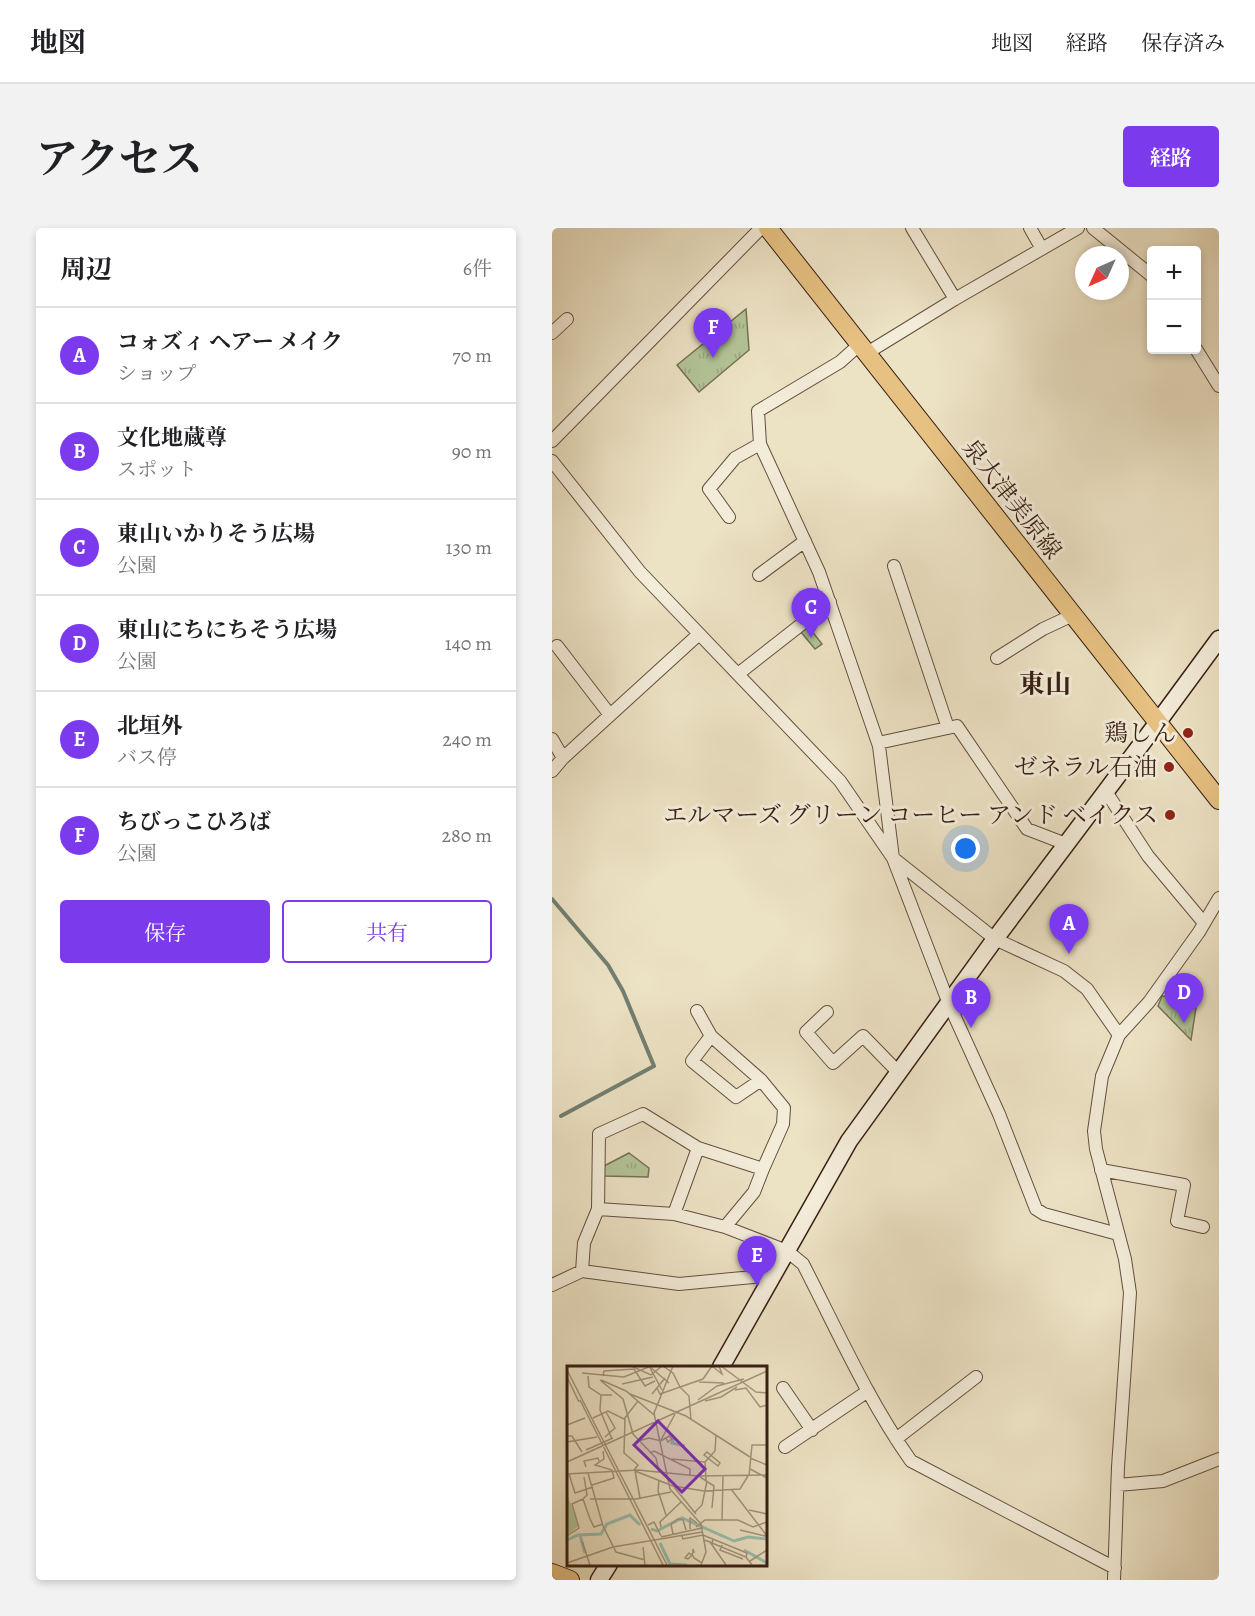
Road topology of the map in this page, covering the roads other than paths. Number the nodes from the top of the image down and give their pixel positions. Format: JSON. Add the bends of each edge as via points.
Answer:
{"nodes":[{"id":1,"x":761,"y":228,"type":"edge"},
{"id":2,"x":768,"y":228,"type":"edge"},
{"id":3,"x":912,"y":228,"type":"edge"},
{"id":4,"x":1030,"y":228,"type":"edge"},
{"id":5,"x":1078,"y":228,"type":"edge"},
{"id":6,"x":1093,"y":228,"type":"edge"},
{"id":7,"x":1042,"y":249,"type":"junction"},
{"id":8,"x":1147,"y":272,"type":"edge"},
{"id":9,"x":955,"y":299,"type":"junction"},
{"id":10,"x":567,"y":319,"type":"dead end"},
{"id":11,"x":552,"y":333,"type":"edge"},
{"id":12,"x":863,"y":349,"type":"junction"},
{"id":13,"x":1200,"y":354,"type":"edge"},
{"id":14,"x":1219,"y":386,"type":"edge"},
{"id":15,"x":552,"y":441,"type":"edge"},
{"id":16,"x":760,"y":444,"type":"junction"},
{"id":17,"x":552,"y":461,"type":"edge"},
{"id":18,"x":729,"y":517,"type":"dead end"},
{"id":19,"x":805,"y":541,"type":"junction"},
{"id":20,"x":894,"y":566,"type":"dead end"},
{"id":21,"x":759,"y":574,"type":"dead end"},
{"id":22,"x":830,"y":602,"type":"junction"},
{"id":23,"x":1073,"y":615,"type":"junction"},
{"id":24,"x":699,"y":634,"type":"junction"},
{"id":25,"x":1219,"y":639,"type":"edge"},
{"id":26,"x":557,"y":646,"type":"dead end"},
{"id":27,"x":997,"y":658,"type":"dead end"},
{"id":28,"x":738,"y":674,"type":"junction"},
{"id":29,"x":610,"y":715,"type":"junction"},
{"id":30,"x":1158,"y":723,"type":"junction"},
{"id":31,"x":948,"y":728,"type":"junction"},
{"id":32,"x":552,"y":739,"type":"edge"},
{"id":33,"x":878,"y":743,"type":"junction"},
{"id":34,"x":563,"y":759,"type":"junction"},
{"id":35,"x":552,"y":771,"type":"edge"},
{"id":36,"x":1105,"y":790,"type":"junction"},
{"id":37,"x":1219,"y":800,"type":"edge"},
{"id":38,"x":1066,"y":844,"type":"junction"},
{"id":39,"x":893,"y":858,"type":"junction"},
{"id":40,"x":1219,"y":898,"type":"edge"},
{"id":41,"x":1204,"y":923,"type":"junction"},
{"id":42,"x":994,"y":939,"type":"junction"},
{"id":43,"x":949,"y":1004,"type":"junction"},
{"id":44,"x":697,"y":1011,"type":"dead end"},
{"id":45,"x":827,"y":1012,"type":"dead end"},
{"id":46,"x":1119,"y":1035,"type":"junction"},
{"id":47,"x":711,"y":1036,"type":"junction"},
{"id":48,"x":898,"y":1073,"type":"junction"},
{"id":49,"x":761,"y":1080,"type":"junction"},
{"id":50,"x":698,"y":1148,"type":"junction"},
{"id":51,"x":763,"y":1169,"type":"junction"},
{"id":52,"x":1101,"y":1170,"type":"junction"},
{"id":53,"x":598,"y":1209,"type":"junction"},
{"id":54,"x":674,"y":1214,"type":"junction"},
{"id":55,"x":725,"y":1227,"type":"junction"},
{"id":56,"x":1203,"y":1227,"type":"dead end"},
{"id":57,"x":1118,"y":1234,"type":"junction"},
{"id":58,"x":787,"y":1251,"type":"junction"},
{"id":59,"x":582,"y":1271,"type":"junction"},
{"id":60,"x":774,"y":1275,"type":"junction"},
{"id":61,"x":552,"y":1285,"type":"edge"},
{"id":62,"x":722,"y":1366,"type":"edge"},
{"id":63,"x":976,"y":1377,"type":"dead end"},
{"id":64,"x":783,"y":1388,"type":"dead end"},
{"id":65,"x":868,"y":1391,"type":"junction"},
{"id":66,"x":812,"y":1430,"type":"junction"},
{"id":67,"x":896,"y":1439,"type":"junction"},
{"id":68,"x":785,"y":1447,"type":"dead end"},
{"id":69,"x":1219,"y":1459,"type":"edge"},
{"id":70,"x":1118,"y":1485,"type":"junction"},
{"id":71,"x":552,"y":1573,"type":"edge"},
{"id":72,"x":1114,"y":1574,"type":"edge"},
{"id":73,"x":570,"y":1580,"type":"edge"}],
"edges":[{"from":1,"to":15,"type":"street"},
{"from":2,"to":12,"type":"main road","name":"泉大津美原線"},
{"from":3,"to":9,"type":"street"},
{"from":4,"to":7,"type":"street"},
{"from":5,"to":7,"type":"street"},
{"from":6,"to":8,"type":"street"},
{"from":7,"to":9,"type":"street"},
{"from":9,"to":12,"type":"street"},
{"from":10,"to":11,"type":"street"},
{"from":12,"to":16,"type":"street","via":[[758,411]]},
{"from":12,"to":23,"type":"main road","name":"泉大津美原線"},
{"from":13,"to":14,"type":"street"},
{"from":16,"to":18,"type":"street","via":[[735,458],[709,489]]},
{"from":16,"to":19,"type":"street"},
{"from":17,"to":24,"type":"street","via":[[640,572]]},
{"from":19,"to":21,"type":"street"},
{"from":19,"to":22,"type":"street"},
{"from":20,"to":31,"type":"street"},
{"from":22,"to":28,"type":"street"},
{"from":22,"to":33,"type":"street"},
{"from":23,"to":27,"type":"street"},
{"from":23,"to":30,"type":"main road","name":"泉大津美原線"},
{"from":24,"to":28,"type":"street"},
{"from":24,"to":29,"type":"street"},
{"from":25,"to":30,"type":"street"},
{"from":26,"to":29,"type":"street"},
{"from":28,"to":39,"type":"street","via":[[840,781]]},
{"from":29,"to":34,"type":"street"},
{"from":30,"to":36,"type":"street"},
{"from":30,"to":37,"type":"main road","name":"泉大津美原線"},
{"from":31,"to":33,"type":"street"},
{"from":31,"to":38,"type":"street","via":[[957,726],[1027,829]]},
{"from":32,"to":34,"type":"street"},
{"from":33,"to":39,"type":"street"},
{"from":34,"to":35,"type":"street"},
{"from":36,"to":38,"type":"street"},
{"from":36,"to":41,"type":"street","via":[[1148,856]]},
{"from":38,"to":42,"type":"street"},
{"from":39,"to":42,"type":"street"},
{"from":39,"to":43,"type":"street"},
{"from":40,"to":41,"type":"street"},
{"from":41,"to":46,"type":"street","via":[[1149,1002]]},
{"from":42,"to":43,"type":"street"},
{"from":42,"to":46,"type":"street","via":[[1064,971],[1087,988]]},
{"from":43,"to":48,"type":"street"},
{"from":43,"to":57,"type":"street","via":[[999,1114],[1036,1209]]},
{"from":44,"to":47,"type":"street"},
{"from":45,"to":48,"type":"street","via":[[806,1032],[833,1063],[863,1036]]},
{"from":46,"to":52,"type":"street","via":[[1102,1076],[1097,1103],[1094,1131]]},
{"from":47,"to":49,"type":"street"},
{"from":47,"to":49,"type":"street","via":[[692,1061],[736,1097]]},
{"from":48,"to":58,"type":"street","via":[[849,1141]]},
{"from":49,"to":51,"type":"street","via":[[784,1108],[783,1124]]},
{"from":50,"to":51,"type":"street"},
{"from":50,"to":53,"type":"street","via":[[643,1114],[599,1134]]},
{"from":50,"to":54,"type":"street"},
{"from":51,"to":55,"type":"street","via":[[754,1192]]},
{"from":52,"to":56,"type":"street","via":[[1184,1185],[1177,1221]]},
{"from":52,"to":57,"type":"street"},
{"from":53,"to":54,"type":"street"},
{"from":53,"to":59,"type":"street","via":[[584,1243]]},
{"from":54,"to":55,"type":"street"},
{"from":55,"to":58,"type":"street"},
{"from":57,"to":70,"type":"street","via":[[1130,1293]]},
{"from":58,"to":60,"type":"street"},
{"from":58,"to":65,"type":"street","via":[[803,1264]]},
{"from":59,"to":60,"type":"street","via":[[679,1284]]},
{"from":59,"to":61,"type":"street"},
{"from":60,"to":62,"type":"street"},
{"from":63,"to":67,"type":"street"},
{"from":64,"to":66,"type":"street"},
{"from":65,"to":66,"type":"street"},
{"from":65,"to":67,"type":"street"},
{"from":66,"to":68,"type":"street"},
{"from":67,"to":72,"type":"street","via":[[911,1461]]},
{"from":69,"to":70,"type":"street","via":[[1163,1481]]},
{"from":70,"to":72,"type":"street"},
{"from":71,"to":73,"type":"main road"}]}
